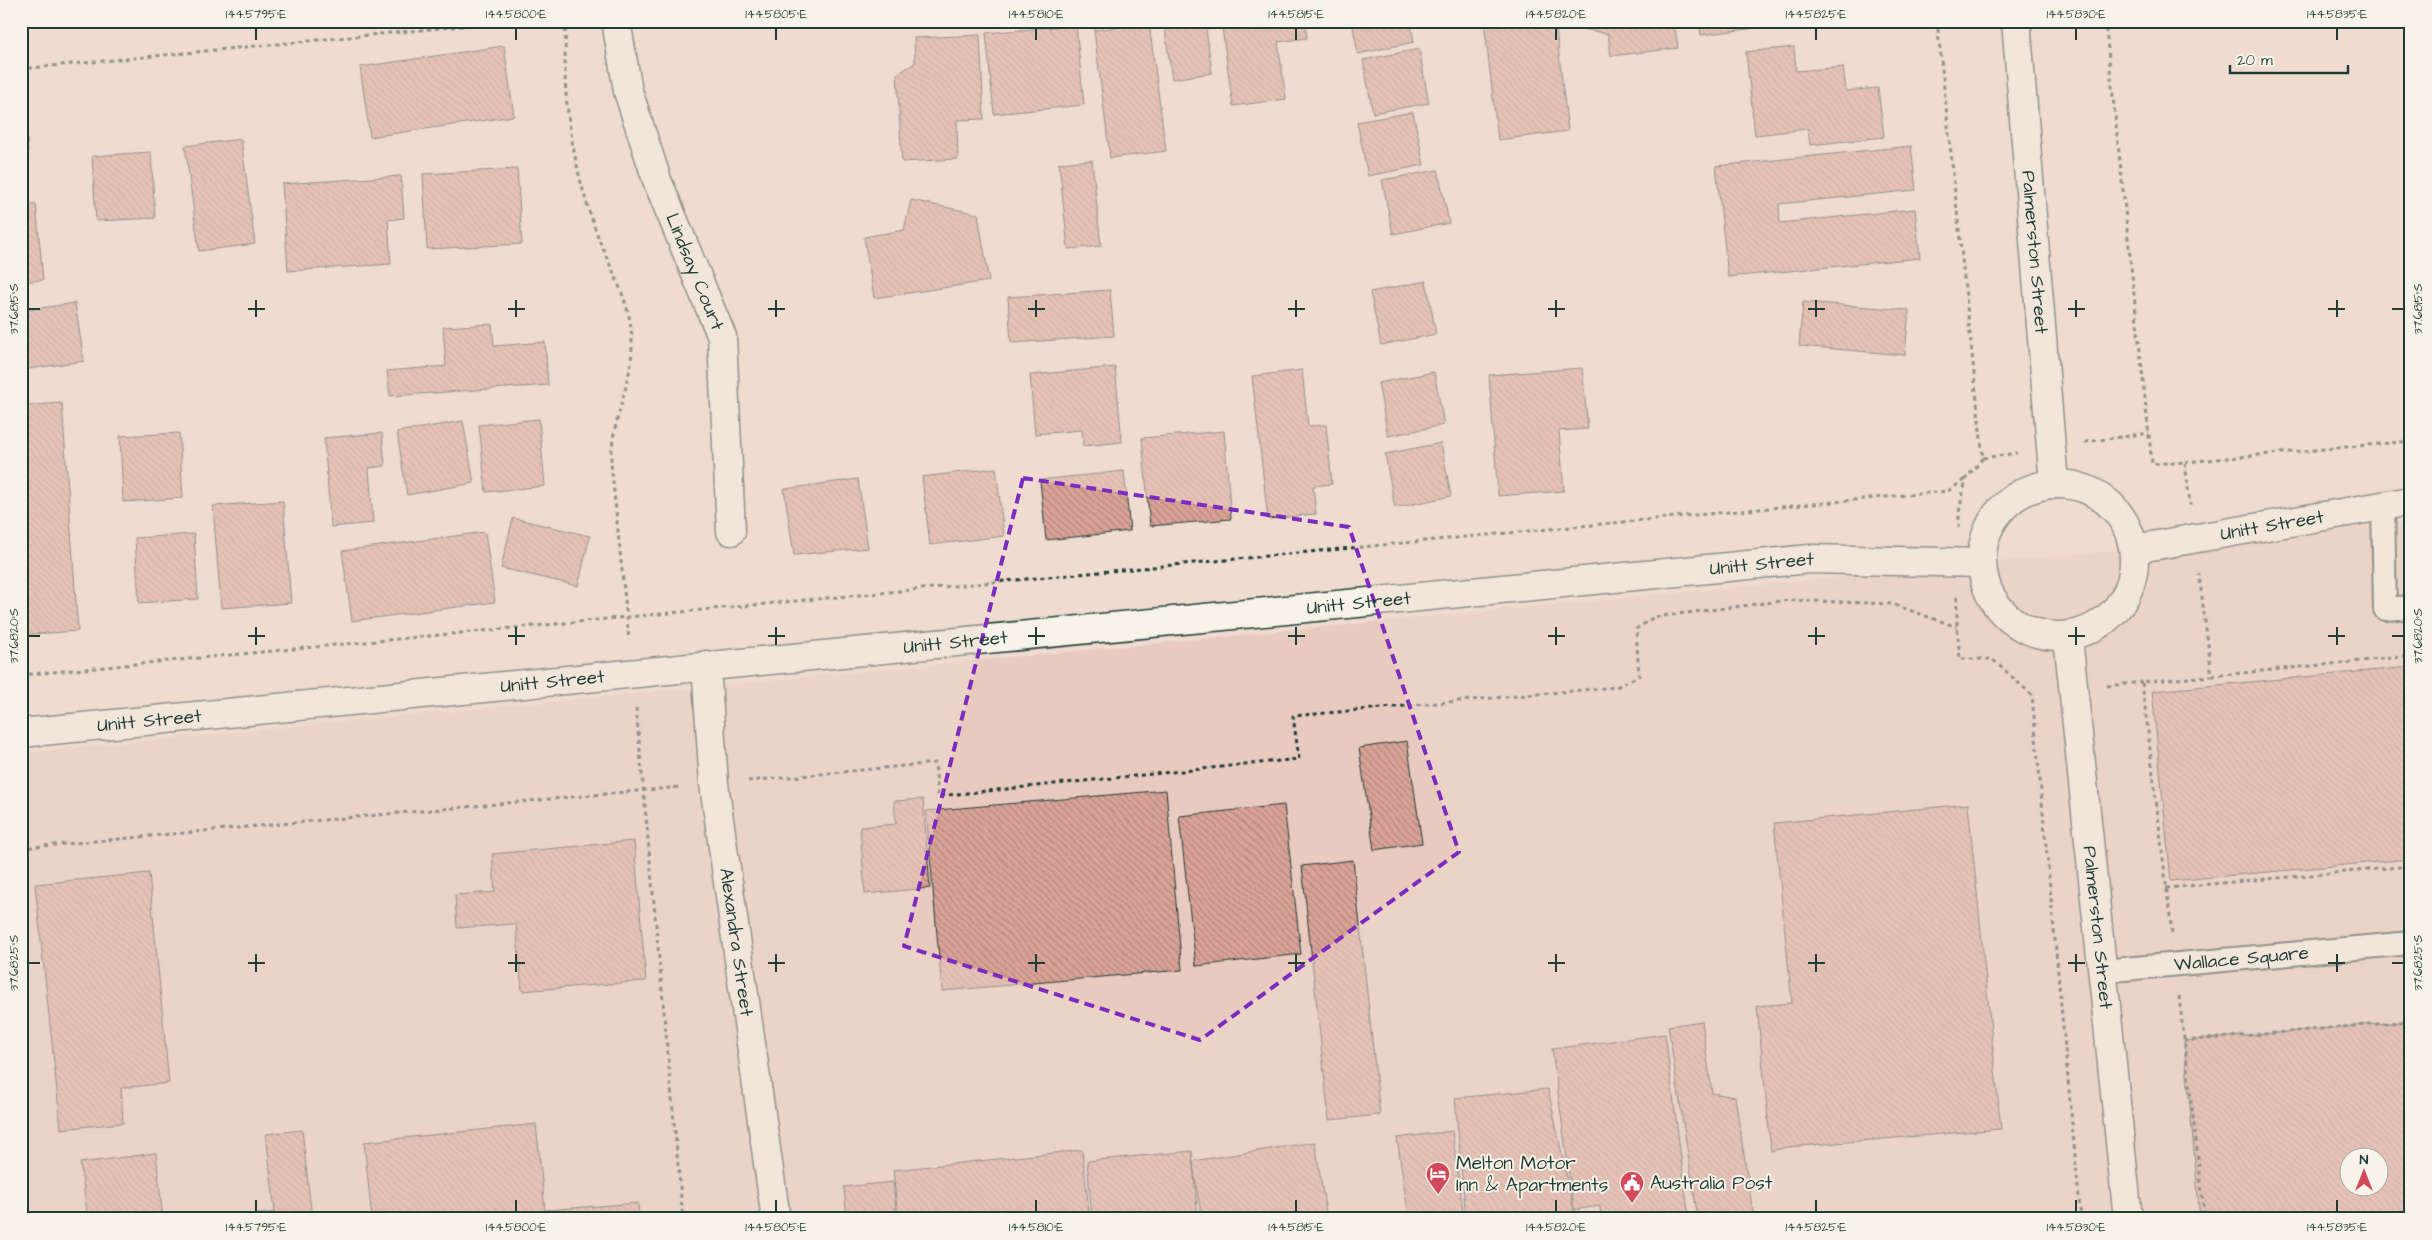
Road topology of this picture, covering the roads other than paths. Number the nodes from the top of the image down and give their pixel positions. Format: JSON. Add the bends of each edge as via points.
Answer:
{"nodes":[{"id":1,"x":616,"y":21,"type":"edge"},
{"id":2,"x":2016,"y":21,"type":"edge"},
{"id":3,"x":2054,"y":484,"type":"junction"},
{"id":4,"x":2411,"y":501,"type":"edge"},
{"id":5,"x":2383,"y":504,"type":"junction"},
{"id":6,"x":731,"y":530,"type":"dead end"},
{"id":7,"x":2134,"y":549,"type":"junction"},
{"id":8,"x":1969,"y":562,"type":"junction"},
{"id":9,"x":2411,"y":607,"type":"edge"},
{"id":10,"x":2068,"y":636,"type":"junction"},
{"id":11,"x":706,"y":665,"type":"junction"},
{"id":12,"x":21,"y":733,"type":"edge"},
{"id":13,"x":2411,"y":943,"type":"edge"},
{"id":14,"x":2102,"y":971,"type":"junction"},
{"id":15,"x":776,"y":1219,"type":"edge"},
{"id":16,"x":2128,"y":1219,"type":"edge"}],
"edges":[{"from":1,"to":6,"type":"street","name":"Lindsay Court","via":[[628,92],[654,172],[722,337]]},
{"from":2,"to":3,"type":"street","name":"Palmerston Street"},
{"from":3,"to":7,"type":"street","via":[[2074,485],[2099,495],[2116,510],[2128,528]]},
{"from":3,"to":8,"type":"street","via":[[2031,489],[2002,508]]},
{"from":4,"to":5,"type":"street","name":"Unitt Street"},
{"from":5,"to":7,"type":"street","name":"Unitt Street"},
{"from":5,"to":9,"type":"lane","via":[[2385,609]]},
{"from":7,"to":10,"type":"street","via":[[2133,578],[2116,610],[2094,629]]},
{"from":8,"to":10,"type":"street","via":[[1993,603],[2014,623],[2038,635]]},
{"from":8,"to":11,"type":"street","name":"Unitt Street","via":[[1810,559]]},
{"from":10,"to":14,"type":"street","name":"Palmerston Street"},
{"from":11,"to":12,"type":"street","name":"Unitt Street"},
{"from":11,"to":15,"type":"street","name":"Alexandra Street","via":[[714,784]]},
{"from":13,"to":14,"type":"lane","name":"Wallace Square"},
{"from":14,"to":16,"type":"street","name":"Palmerston Street"}]}
